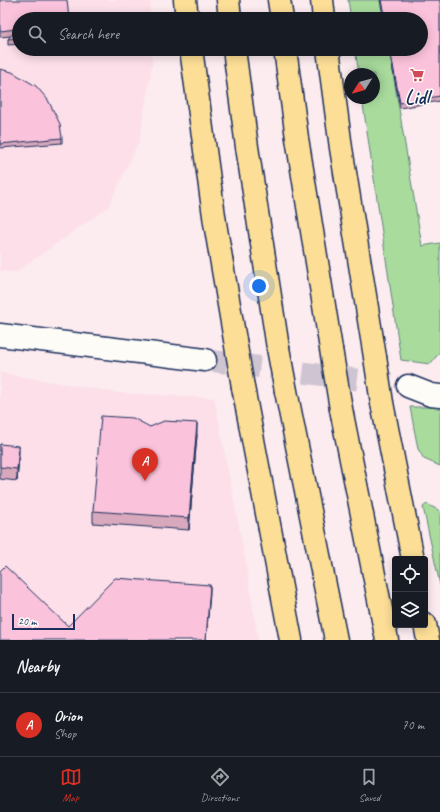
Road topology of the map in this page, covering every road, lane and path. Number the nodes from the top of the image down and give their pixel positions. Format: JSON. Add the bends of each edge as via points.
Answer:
{"nodes":[{"id":1,"x":185,"y":0,"type":"edge"},
{"id":2,"x":228,"y":0,"type":"edge"},
{"id":3,"x":279,"y":0,"type":"edge"},
{"id":4,"x":322,"y":0,"type":"edge"},
{"id":5,"x":186,"y":12,"type":"edge"},
{"id":6,"x":229,"y":12,"type":"edge"},
{"id":7,"x":281,"y":12,"type":"edge"},
{"id":8,"x":323,"y":12,"type":"edge"},
{"id":9,"x":192,"y":56,"type":"edge"},
{"id":10,"x":235,"y":56,"type":"edge"},
{"id":11,"x":286,"y":56,"type":"edge"},
{"id":12,"x":329,"y":56,"type":"edge"},
{"id":13,"x":0,"y":335,"type":"edge"},
{"id":14,"x":205,"y":360,"type":"tunnel mouth"},
{"id":15,"x":440,"y":383,"type":"edge"},
{"id":16,"x":440,"y":396,"type":"edge"},
{"id":17,"x":270,"y":531,"type":"junction"},
{"id":18,"x":411,"y":556,"type":"edge"},
{"id":19,"x":426,"y":628,"type":"edge"},
{"id":20,"x":335,"y":631,"type":"edge"},
{"id":21,"x":278,"y":640,"type":"edge"},
{"id":22,"x":291,"y":640,"type":"edge"},
{"id":23,"x":387,"y":640,"type":"edge"},
{"id":24,"x":428,"y":640,"type":"edge"}],
"edges":[{"from":1,"to":5,"type":"highway"},
{"from":2,"to":6,"type":"highway"},
{"from":3,"to":7,"type":"highway"},
{"from":4,"to":8,"type":"highway"},
{"from":9,"to":17,"type":"highway","bridge":true,"via":[[215,223]]},
{"from":10,"to":20,"type":"highway","bridge":true,"via":[[246,147],[278,348]]},
{"from":11,"to":23,"type":"highway","bridge":true,"via":[[330,349]]},
{"from":12,"to":18,"type":"highway","bridge":true,"via":[[382,403]]},
{"from":13,"to":14,"type":"street"},
{"from":15,"to":16,"type":"street","via":[[427,382],[408,386]]},
{"from":17,"to":21,"type":"highway"},
{"from":17,"to":22,"type":"highway"},
{"from":19,"to":24,"type":"highway"}]}
